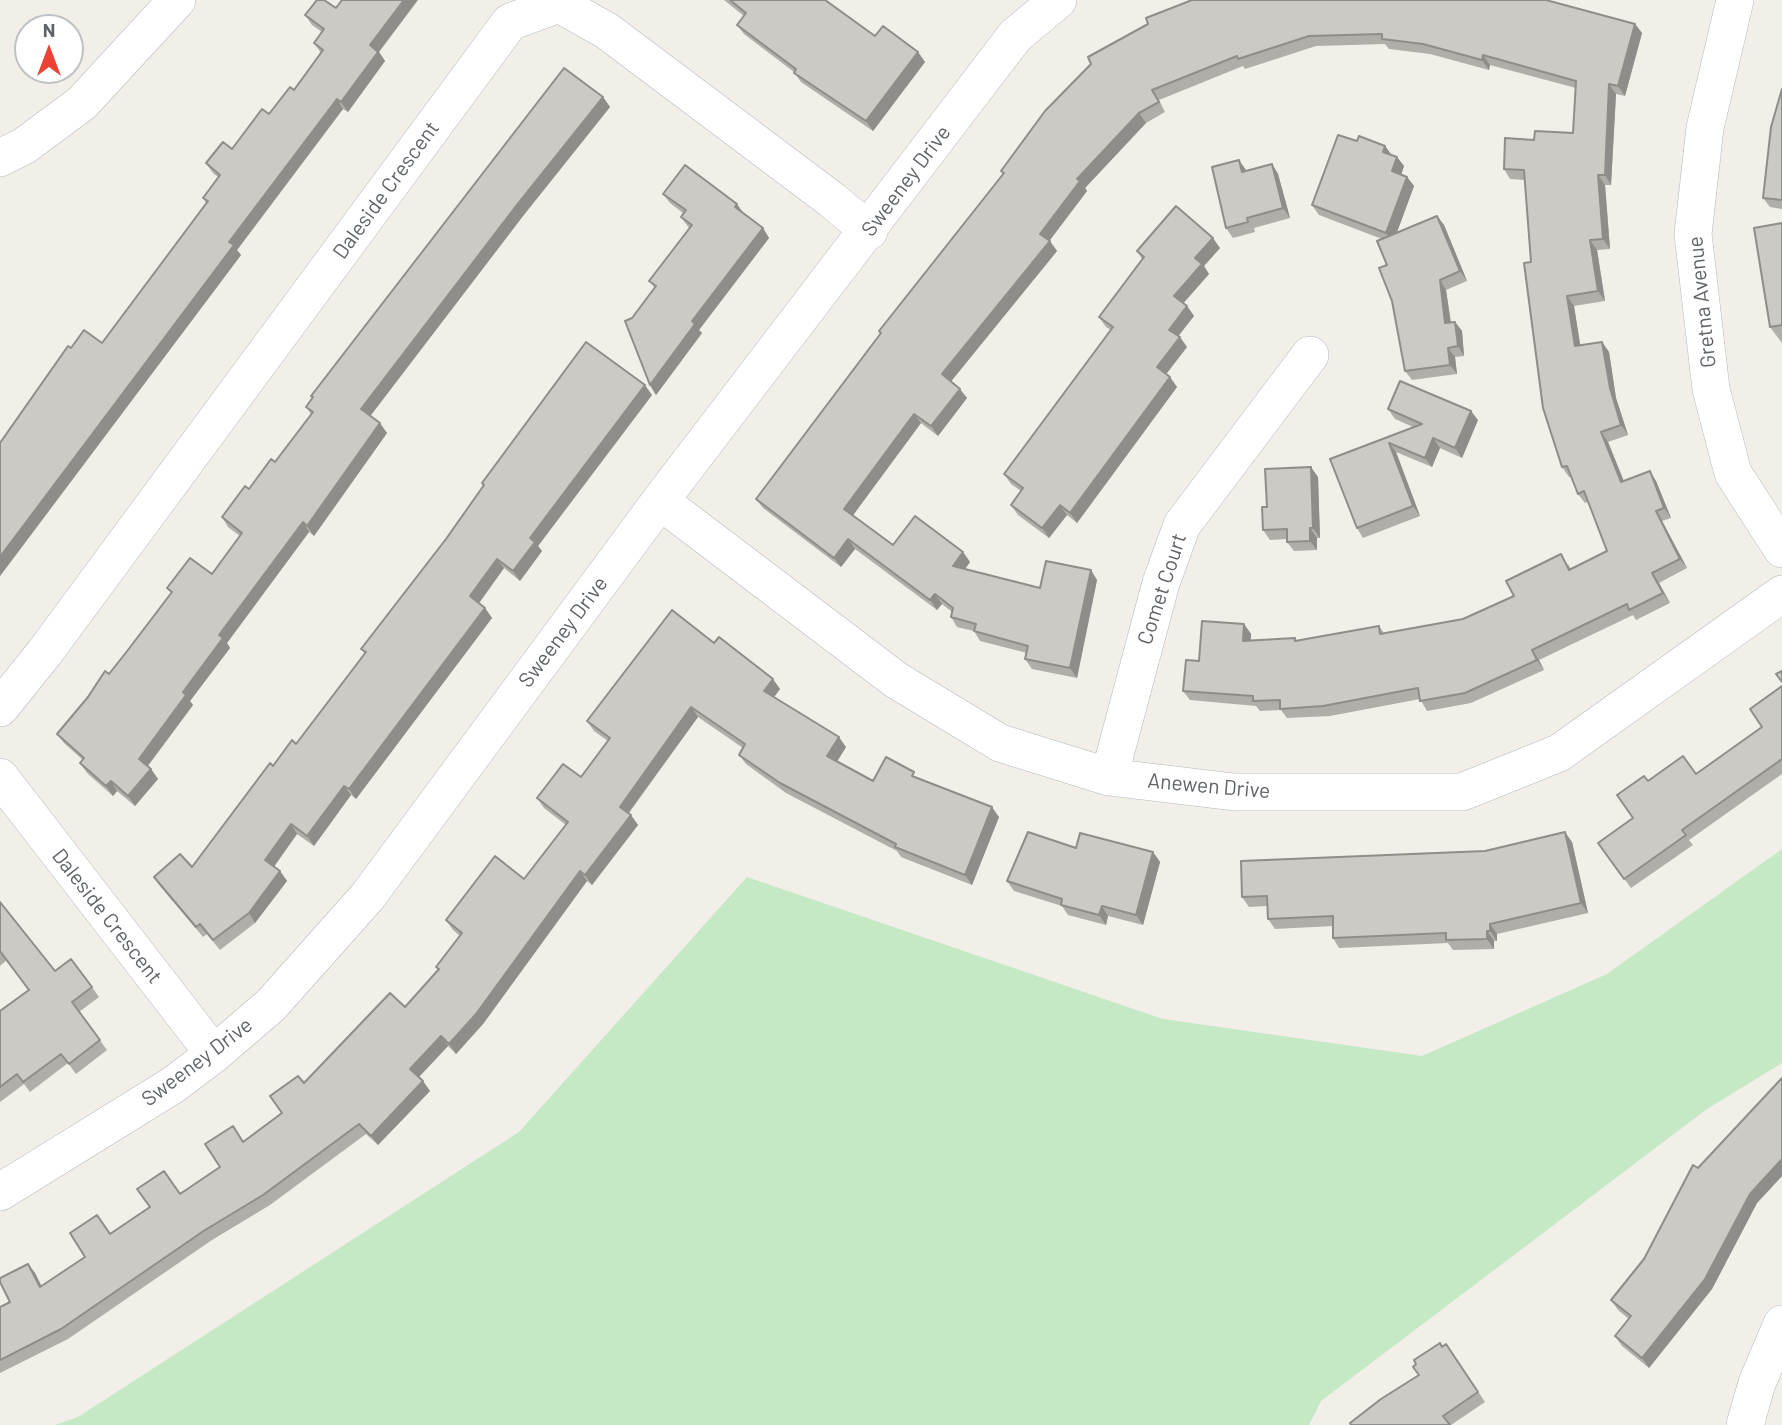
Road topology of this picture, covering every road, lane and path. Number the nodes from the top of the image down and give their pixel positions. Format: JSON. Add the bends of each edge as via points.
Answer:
{"nodes":[{"id":1,"x":177,"y":0,"type":"edge"},
{"id":2,"x":1058,"y":0,"type":"edge"},
{"id":3,"x":1735,"y":0,"type":"edge"},
{"id":4,"x":0,"y":158,"type":"edge"},
{"id":5,"x":869,"y":231,"type":"junction"},
{"id":6,"x":1310,"y":355,"type":"dead end"},
{"id":7,"x":660,"y":502,"type":"junction"},
{"id":8,"x":1782,"y":549,"type":"edge"},
{"id":9,"x":1782,"y":594,"type":"edge"},
{"id":10,"x":0,"y":708,"type":"edge"},
{"id":11,"x":1109,"y":776,"type":"junction"},
{"id":12,"x":0,"y":777,"type":"edge"},
{"id":13,"x":214,"y":1054,"type":"junction"},
{"id":14,"x":0,"y":1192,"type":"edge"},
{"id":15,"x":1782,"y":1324,"type":"edge"},
{"id":16,"x":1745,"y":1425,"type":"edge"}],
"edges":[{"from":1,"to":4,"type":"street","via":[[82,103]]},
{"from":2,"to":5,"type":"street","name":"Sweeney Drive","via":[[1015,36]]},
{"from":3,"to":8,"type":"street","name":"Gretna Avenue","via":[[1705,128],[1693,234],[1711,389],[1733,473]]},
{"from":5,"to":7,"type":"street","name":"Sweeney Drive"},
{"from":5,"to":10,"type":"street","name":"Daleside Crescent","via":[[607,32],[559,4],[510,22]]},
{"from":6,"to":11,"type":"street","name":"Comet Court","via":[[1182,525],[1161,583]]},
{"from":7,"to":11,"type":"street","name":"Anewen Drive","via":[[896,680],[1000,743]]},
{"from":7,"to":13,"type":"street","name":"Sweeney Drive","via":[[368,896],[271,1005]]},
{"from":9,"to":11,"type":"street","name":"Anewen Drive","via":[[1559,753],[1462,792],[1234,792]]},
{"from":12,"to":13,"type":"street","name":"Daleside Crescent"},
{"from":13,"to":14,"type":"street","name":"Sweeney Drive","via":[[173,1085]]},
{"from":15,"to":16,"type":"street"}]}
